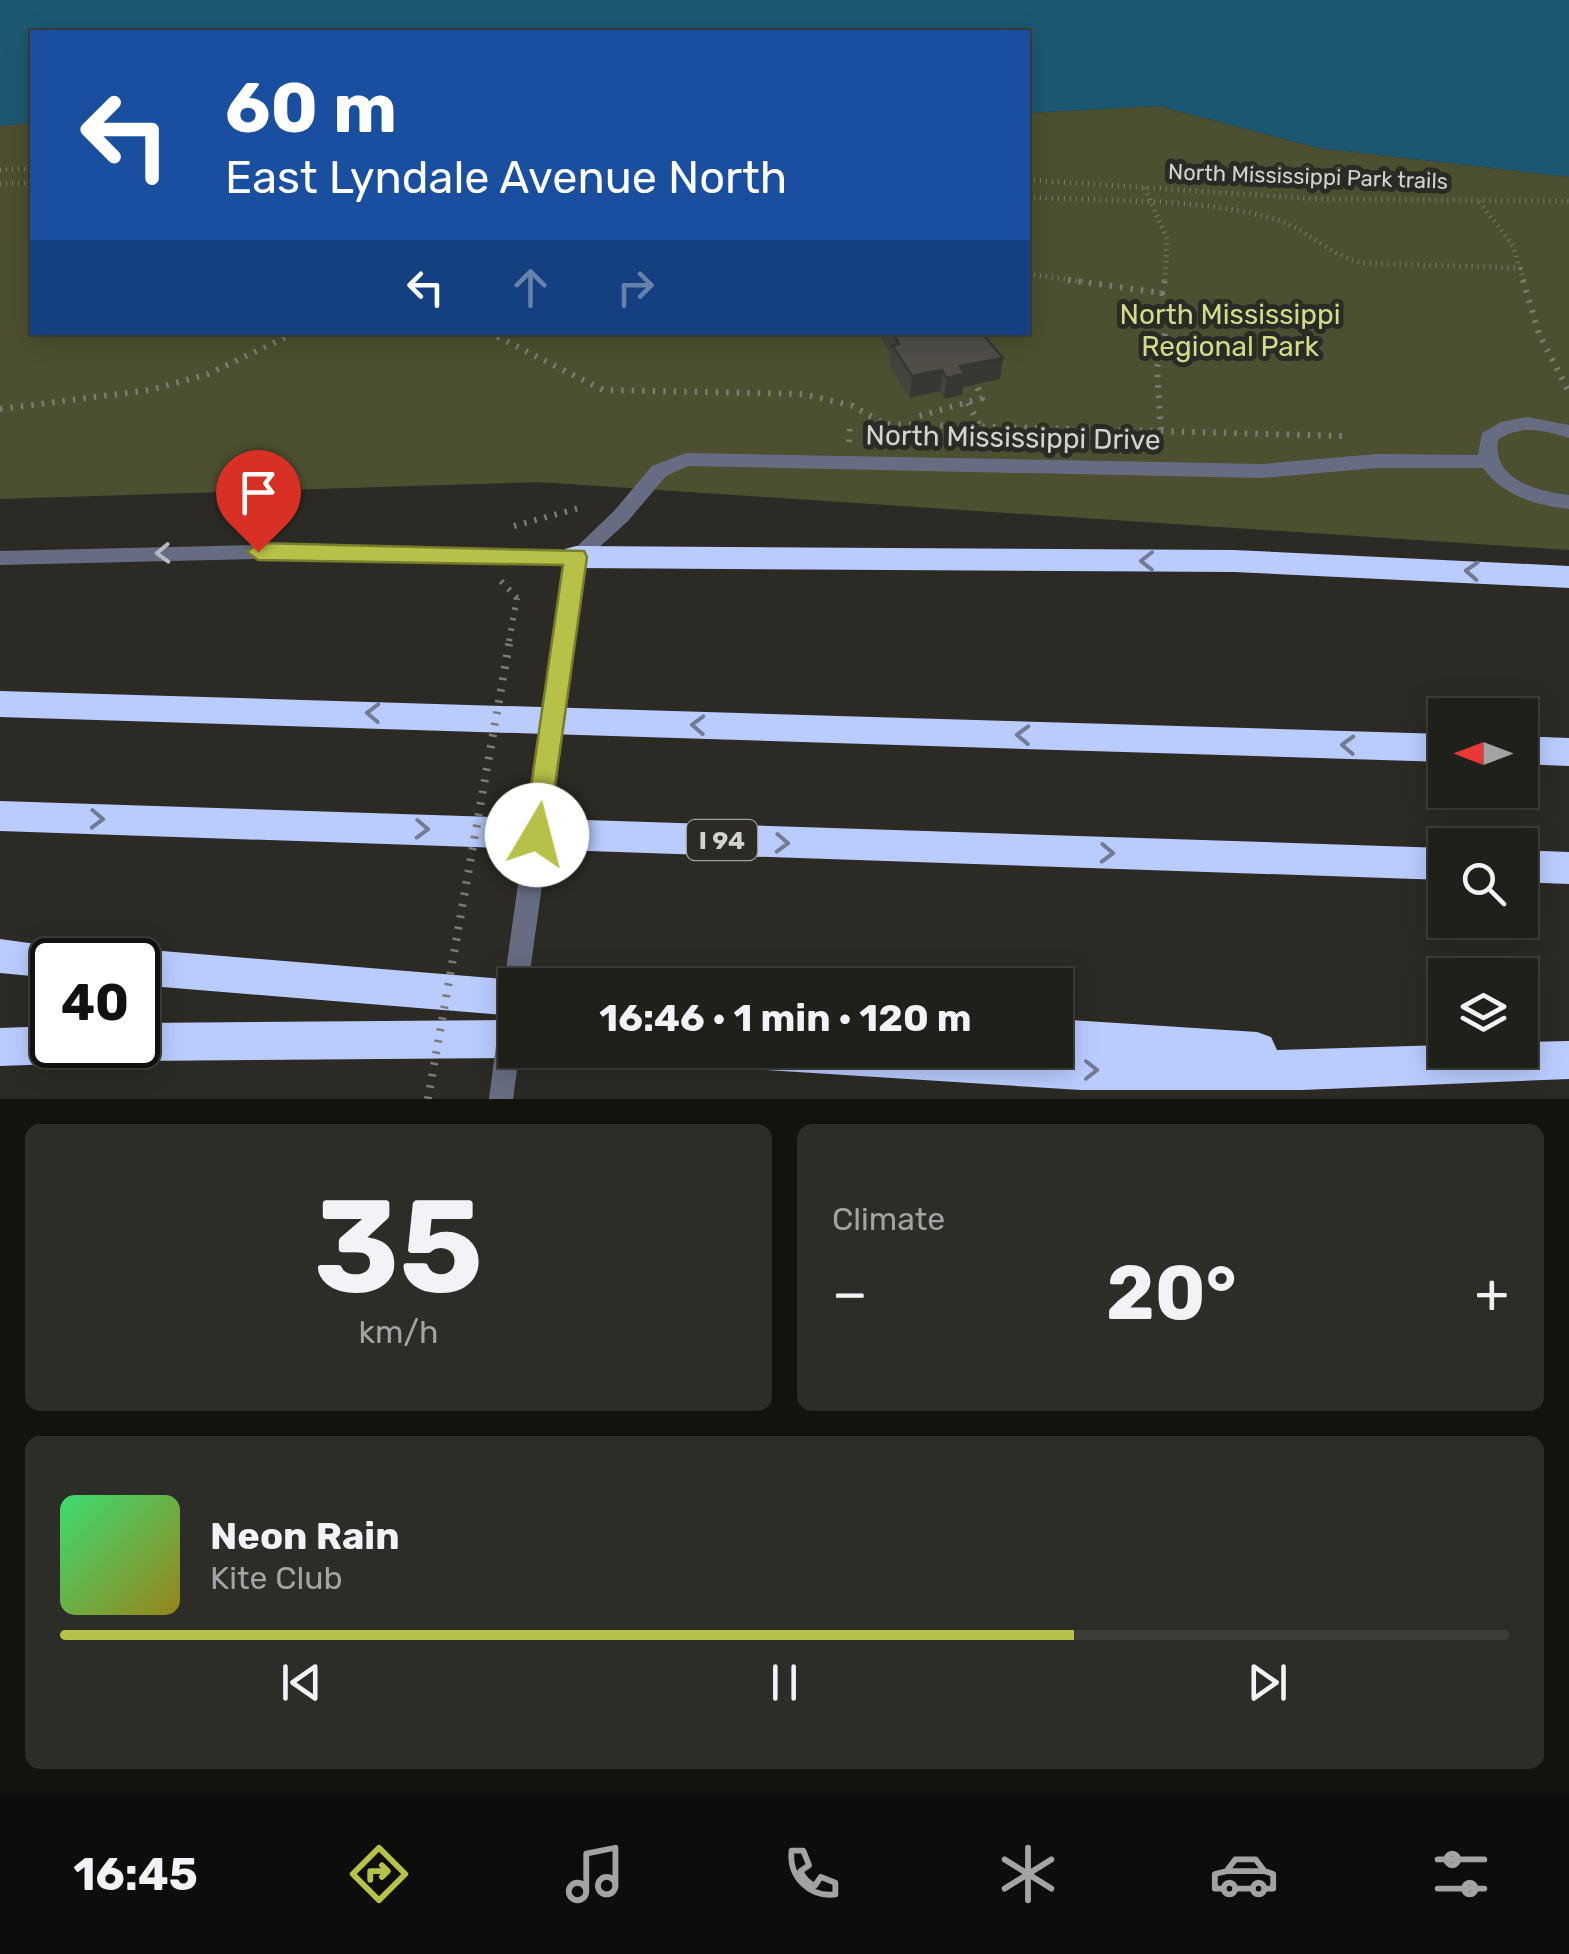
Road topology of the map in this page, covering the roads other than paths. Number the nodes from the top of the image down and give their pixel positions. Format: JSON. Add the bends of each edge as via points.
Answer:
{"nodes":[{"id":1,"x":1569,"y":432,"type":"edge"},
{"id":2,"x":1488,"y":462,"type":"junction"},
{"id":3,"x":1569,"y":502,"type":"edge"},
{"id":4,"x":576,"y":557,"type":"junction"},
{"id":5,"x":0,"y":558,"type":"edge"},
{"id":6,"x":1569,"y":577,"type":"edge"},
{"id":7,"x":0,"y":704,"type":"edge"},
{"id":8,"x":1428,"y":747,"type":"edge"},
{"id":9,"x":1538,"y":751,"type":"edge"},
{"id":10,"x":1569,"y":752,"type":"edge"},
{"id":11,"x":0,"y":816,"type":"edge"},
{"id":12,"x":1428,"y":863,"type":"edge"},
{"id":13,"x":1538,"y":867,"type":"edge"},
{"id":14,"x":1569,"y":868,"type":"edge"},
{"id":15,"x":0,"y":956,"type":"edge"},
{"id":16,"x":30,"y":958,"type":"edge"},
{"id":17,"x":518,"y":968,"type":"edge"},
{"id":18,"x":160,"y":969,"type":"edge"},
{"id":19,"x":498,"y":996,"type":"edge"},
{"id":20,"x":1073,"y":1039,"type":"edge"},
{"id":21,"x":498,"y":1040,"type":"edge"},
{"id":22,"x":160,"y":1042,"type":"edge"},
{"id":23,"x":30,"y":1046,"type":"edge"},
{"id":24,"x":0,"y":1047,"type":"edge"},
{"id":25,"x":1560,"y":1060,"type":"edge"},
{"id":26,"x":505,"y":1068,"type":"edge"},
{"id":27,"x":1047,"y":1068,"type":"edge"},
{"id":28,"x":501,"y":1099,"type":"edge"}],
"edges":[{"from":1,"to":2,"type":"street","via":[[1535,422],[1500,428],[1489,436]]},
{"from":2,"to":3,"type":"street","via":[[1512,486]]},
{"from":2,"to":4,"type":"street","name":"North Mississippi Drive","via":[[1262,470],[686,460],[659,472]]},
{"from":4,"to":5,"type":"street","one_way":true,"via":[[258,552]]},
{"from":6,"to":4,"type":"highway","one_way":true,"via":[[1234,561]]},
{"from":4,"to":17,"type":"street","bridge":true},
{"from":8,"to":7,"type":"highway","one_way":true},
{"from":9,"to":10,"type":"highway"},
{"from":11,"to":12,"type":"highway","number":"I 94","one_way":true},
{"from":13,"to":14,"type":"highway"},
{"from":15,"to":16,"type":"highway"},
{"from":18,"to":19,"type":"highway"},
{"from":20,"to":25,"type":"highway"},
{"from":21,"to":22,"type":"highway"},
{"from":23,"to":24,"type":"highway"},
{"from":27,"to":25,"type":"highway","one_way":true,"via":[[1302,1070]]},
{"from":26,"to":28,"type":"street","bridge":true}]}
